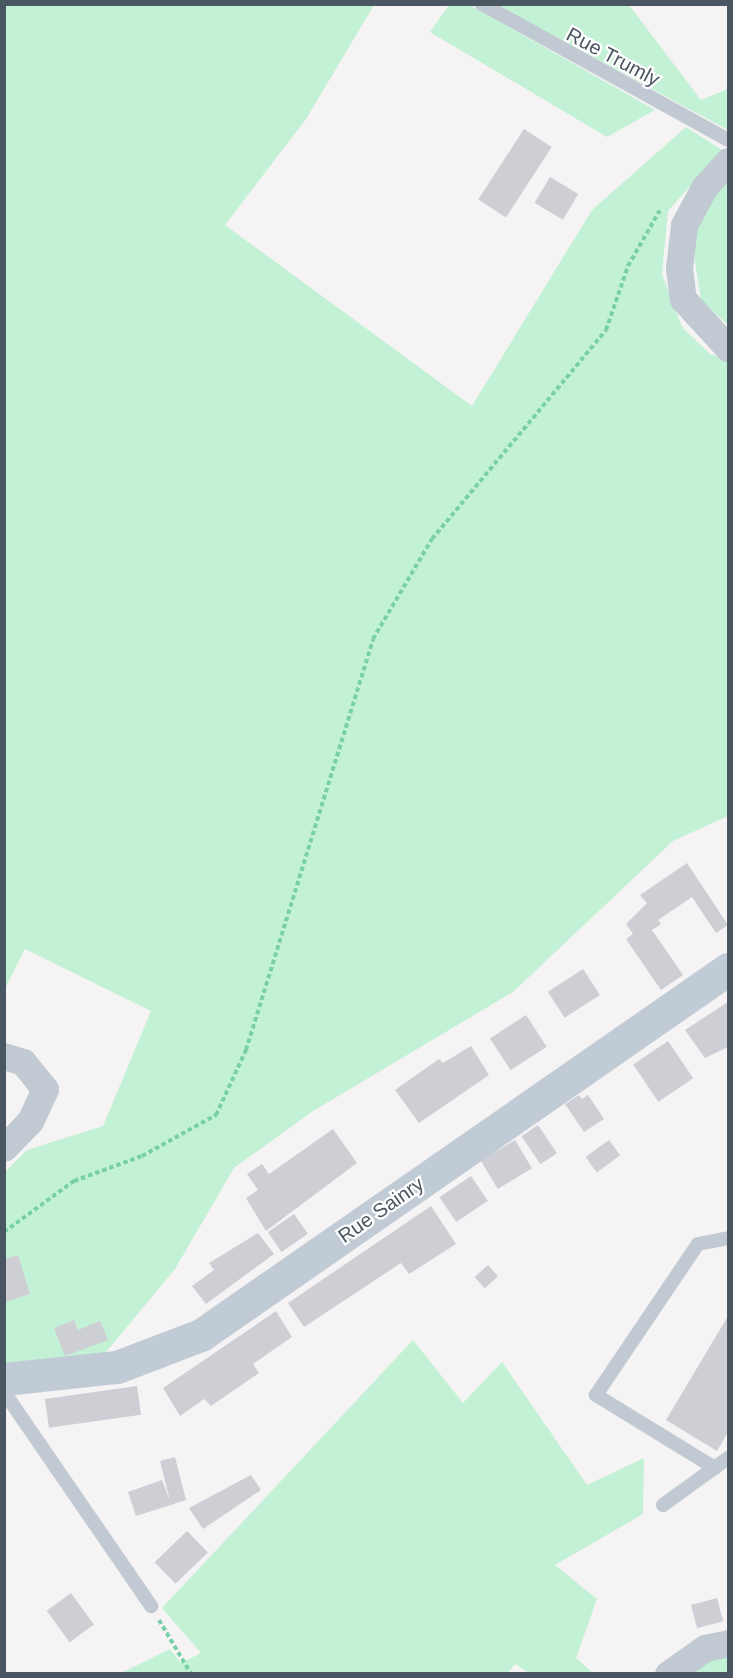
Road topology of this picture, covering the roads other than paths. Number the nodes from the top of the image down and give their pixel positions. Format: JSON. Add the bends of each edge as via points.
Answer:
{"nodes":[{"id":1,"x":483,"y":4,"type":"edge"},
{"id":2,"x":729,"y":140,"type":"edge"},
{"id":3,"x":729,"y":161,"type":"edge"},
{"id":4,"x":729,"y":348,"type":"edge"},
{"id":5,"x":729,"y":969,"type":"edge"},
{"id":6,"x":4,"y":1056,"type":"edge"},
{"id":7,"x":4,"y":1148,"type":"edge"},
{"id":8,"x":729,"y":1238,"type":"edge"},
{"id":9,"x":4,"y":1379,"type":"edge"},
{"id":10,"x":4,"y":1392,"type":"edge"},
{"id":11,"x":729,"y":1458,"type":"edge"},
{"id":12,"x":715,"y":1468,"type":"junction"},
{"id":13,"x":663,"y":1505,"type":"dead end"},
{"id":14,"x":151,"y":1606,"type":"road end"},
{"id":15,"x":729,"y":1643,"type":"edge"},
{"id":16,"x":668,"y":1674,"type":"edge"}],
"edges":[{"from":1,"to":2,"type":"lane","name":"Rue Trumly"},
{"from":3,"to":4,"type":"street","via":[[704,188],[684,225],[679,268],[683,299]]},
{"from":5,"to":9,"type":"street","name":"Rue Sainry","via":[[201,1335],[117,1367]]},
{"from":6,"to":7,"type":"street","via":[[23,1062],[45,1089],[30,1121]]},
{"from":8,"to":12,"type":"lane","via":[[698,1244],[596,1395]]},
{"from":10,"to":14,"type":"lane"},
{"from":11,"to":12,"type":"lane"},
{"from":12,"to":13,"type":"lane"},
{"from":15,"to":16,"type":"street","via":[[705,1648]]}]}
